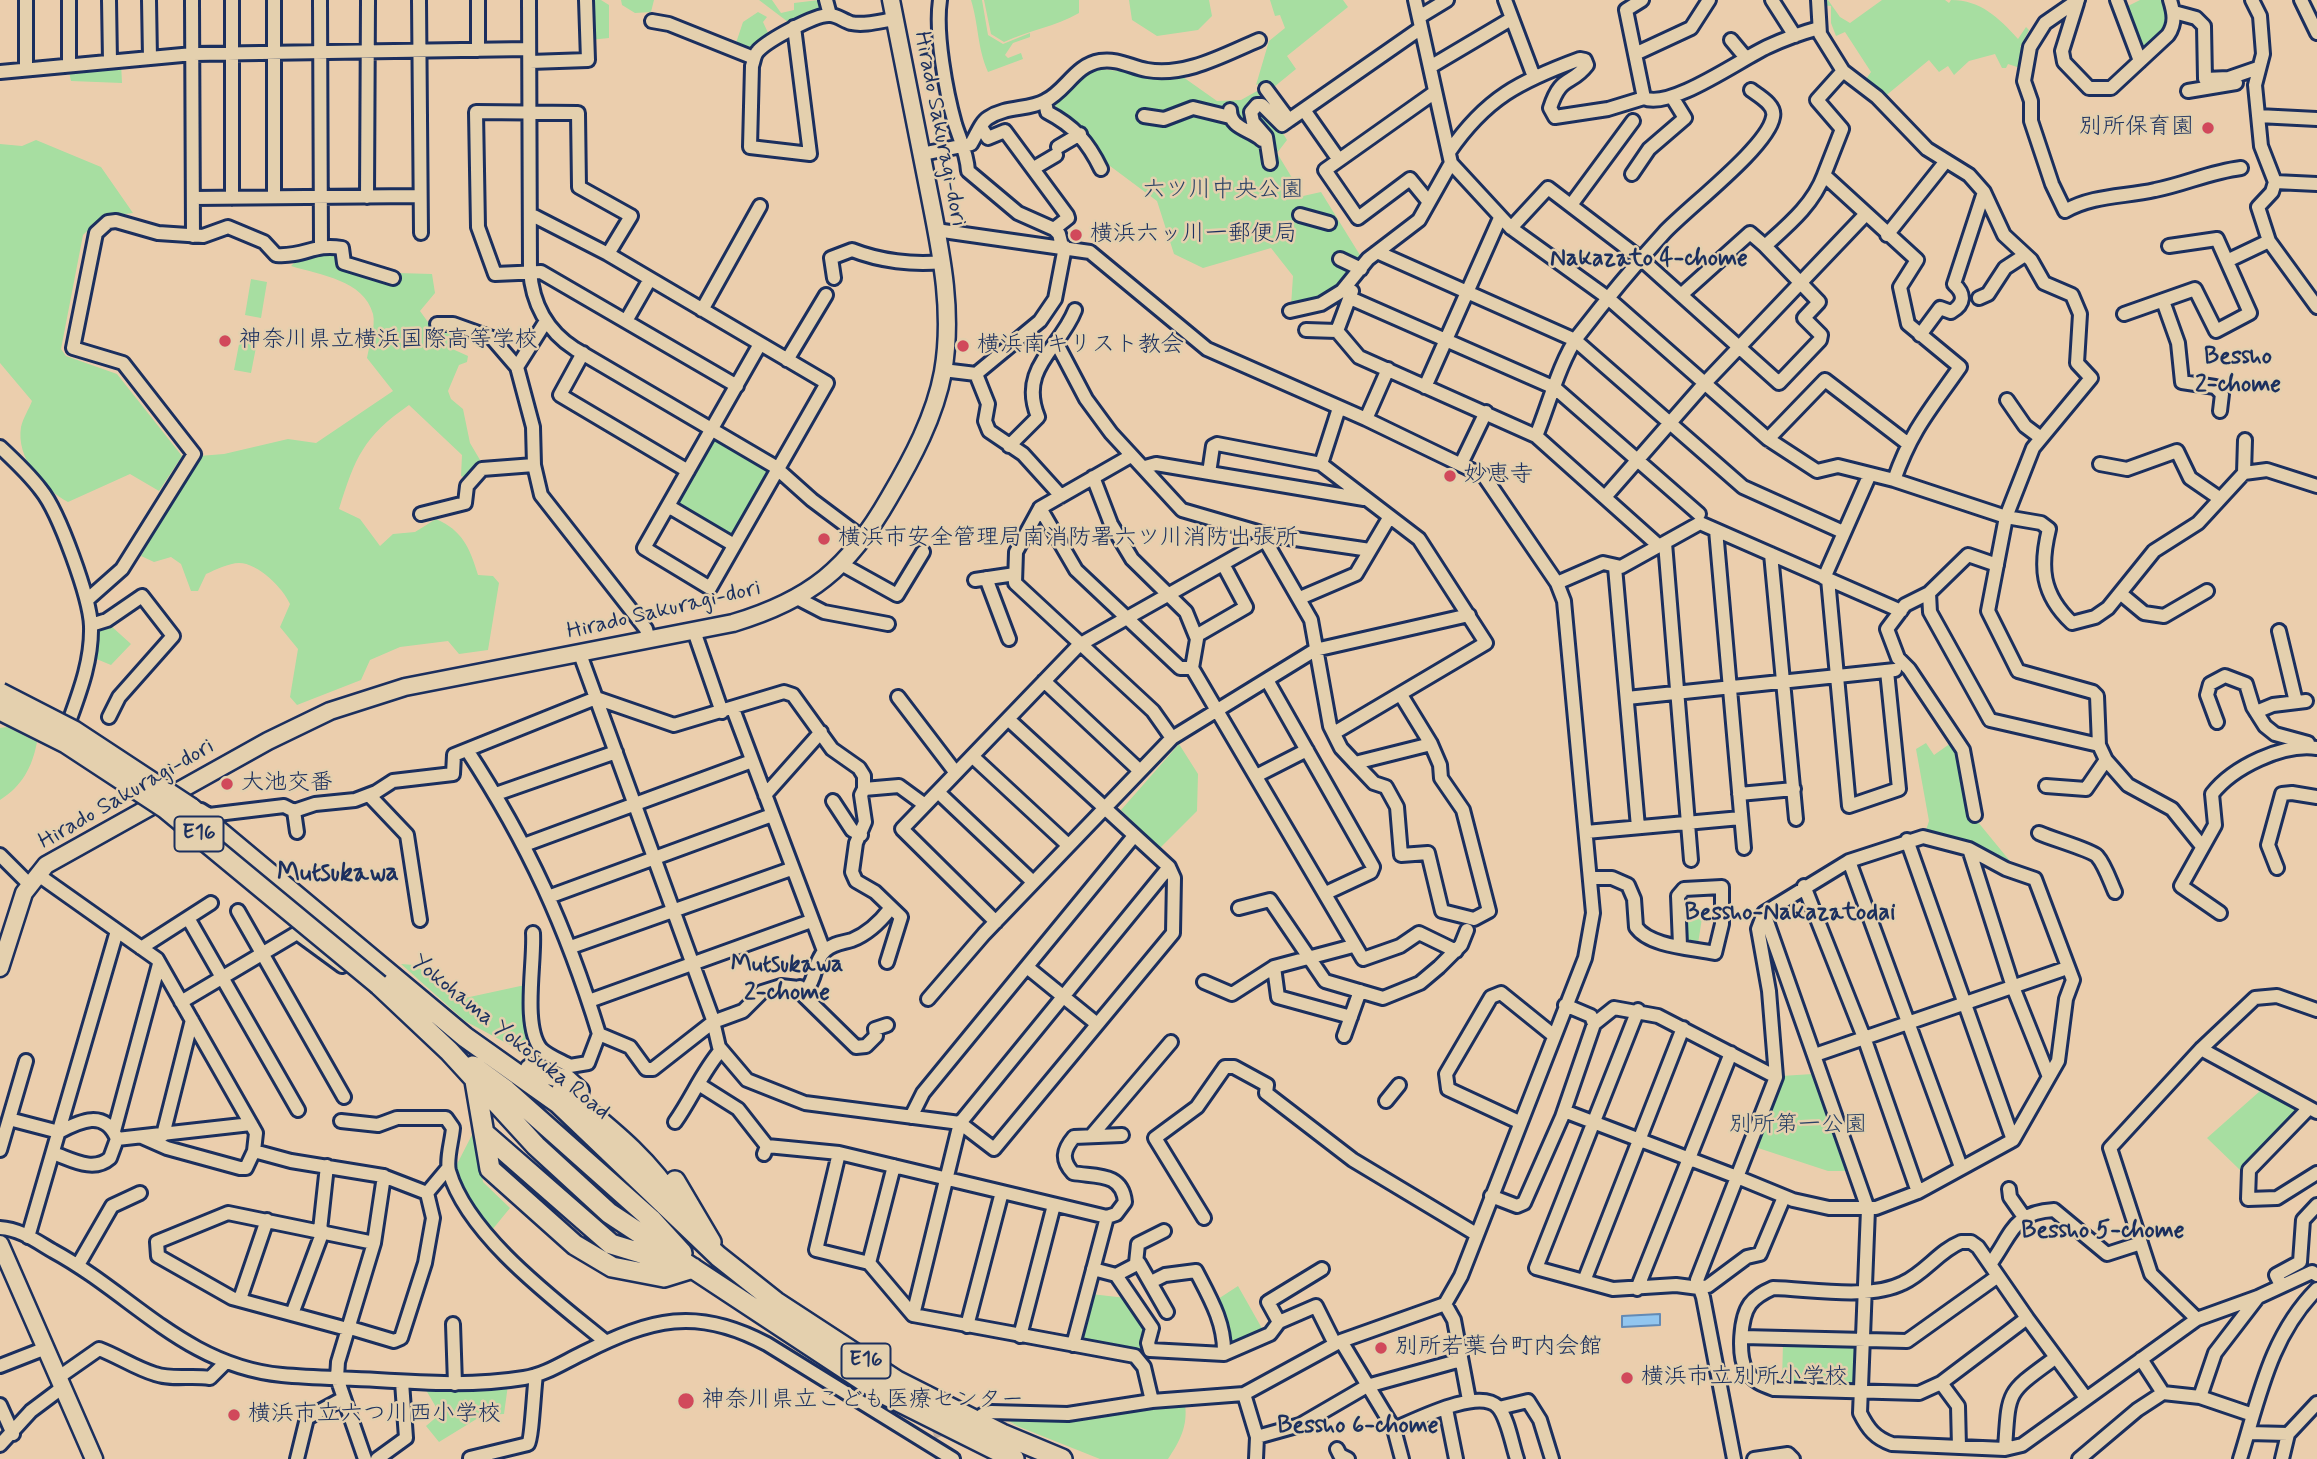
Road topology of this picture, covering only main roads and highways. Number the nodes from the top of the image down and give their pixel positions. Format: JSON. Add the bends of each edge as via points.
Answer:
{"nodes":[{"id":1,"x":891,"y":0,"type":"edge"},
{"id":2,"x":0,"y":692,"type":"edge"},
{"id":3,"x":0,"y":709,"type":"edge"},
{"id":4,"x":0,"y":968,"type":"edge"},
{"id":5,"x":384,"y":979,"type":"junction"},
{"id":6,"x":463,"y":1034,"type":"junction"},
{"id":7,"x":530,"y":1069,"type":"junction"},
{"id":8,"x":519,"y":1101,"type":"junction"},
{"id":9,"x":482,"y":1112,"type":"junction"},
{"id":10,"x":676,"y":1205,"type":"junction"},
{"id":11,"x":652,"y":1234,"type":"junction"},
{"id":12,"x":697,"y":1238,"type":"junction"},
{"id":13,"x":0,"y":1244,"type":"edge"},
{"id":14,"x":718,"y":1255,"type":"junction"},
{"id":15,"x":684,"y":1269,"type":"junction"},
{"id":16,"x":94,"y":1459,"type":"edge"},
{"id":17,"x":1014,"y":1459,"type":"edge"},
{"id":18,"x":1062,"y":1459,"type":"edge"}],
"edges":[{"from":1,"to":4,"type":"main road","name":"Hirado Sakuragi-dori","via":[[942,262],[946,306],[943,370],[916,446],[864,539],[843,565],[797,598],[761,615],[405,687],[330,711],[46,865],[33,879],[11,928]]},
{"from":2,"to":5,"type":"highway","name":"Yokohama Yokosuka Road","number":"E16","bridge":true,"via":[[74,731],[176,796],[226,834]]},
{"from":3,"to":5,"type":"highway","name":"Yokohama Yokosuka Road","number":"E16","bridge":true,"via":[[66,743],[165,808]]},
{"from":5,"to":6,"type":"highway","name":"Yokohama Yokosuka Road","number":"E16"},
{"from":5,"to":9,"type":"highway","name":"Yokohama Yokosuka Road","number":"E16","via":[[437,1040]]},
{"from":6,"to":7,"type":"highway"},
{"from":6,"to":10,"type":"highway","via":[[537,1079],[604,1135]]},
{"from":6,"to":12,"type":"highway","name":"Yokohama Yokosuka Road","number":"E16","via":[[558,1103]]},
{"from":7,"to":10,"type":"highway","via":[[609,1129],[660,1179]]},
{"from":7,"to":14,"type":"highway","via":[[567,1080],[666,1168]]},
{"from":8,"to":9,"type":"highway"},
{"from":8,"to":12,"type":"highway","via":[[537,1108],[674,1226]]},
{"from":8,"to":15,"type":"highway","via":[[651,1219]]},
{"from":9,"to":11,"type":"highway"},
{"from":9,"to":11,"type":"highway","via":[[486,1080]]},
{"from":9,"to":15,"type":"highway","name":"Yokohama Yokosuka Road","number":"E16","via":[[536,1146],[608,1213]]},
{"from":9,"to":15,"type":"highway","via":[[611,1244]]},
{"from":9,"to":15,"type":"highway","via":[[601,1247]]},
{"from":9,"to":15,"type":"highway","via":[[490,1169],[575,1245],[612,1267],[664,1277]]},
{"from":10,"to":12,"type":"highway"},
{"from":11,"to":15,"type":"highway"},
{"from":12,"to":14,"type":"highway","name":"Yokohama Yokosuka Road","number":"E16"},
{"from":13,"to":16,"type":"main road"},
{"from":14,"to":18,"type":"highway","name":"Yokohama Yokosuka Road","number":"E16","via":[[787,1309],[897,1381]]},
{"from":15,"to":17,"type":"highway","name":"Yokohama Yokosuka Road","number":"E16","via":[[882,1393]]}]}
